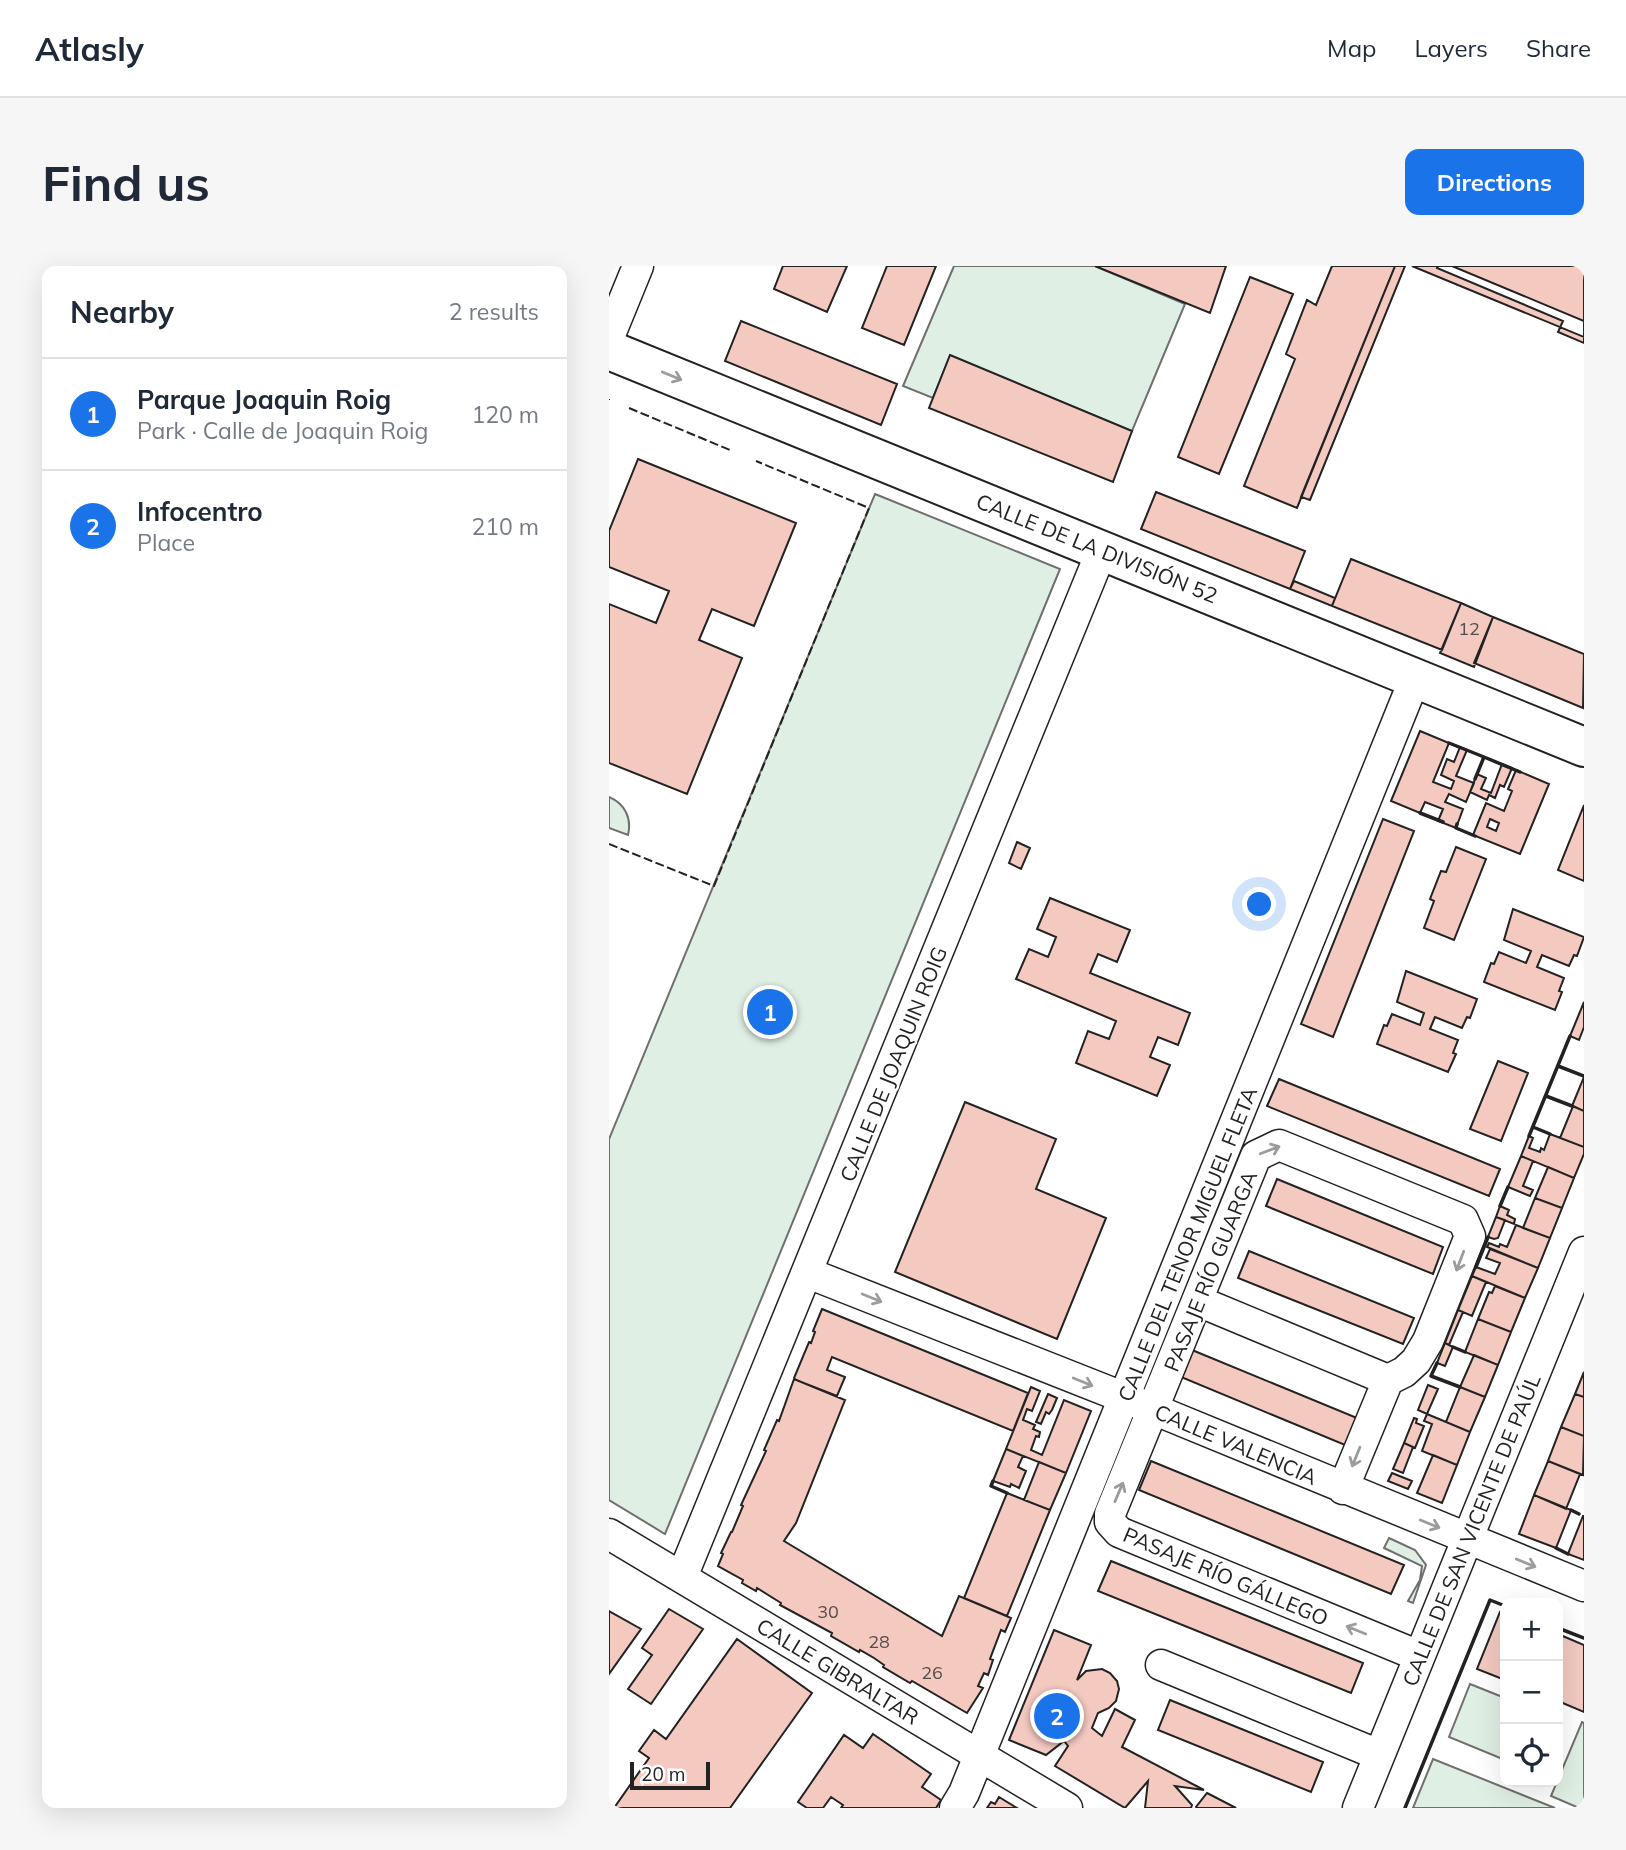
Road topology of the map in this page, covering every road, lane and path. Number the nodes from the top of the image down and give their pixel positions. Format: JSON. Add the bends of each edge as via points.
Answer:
{"nodes":[{"id":1,"x":638,"y":266,"type":"edge"},
{"id":2,"x":609,"y":337,"type":"edge"},
{"id":3,"x":609,"y":350,"type":"edge"},
{"id":4,"x":1102,"y":551,"type":"junction"},
{"id":5,"x":1415,"y":678,"type":"junction"},
{"id":6,"x":1584,"y":747,"type":"edge"},
{"id":7,"x":1584,"y":1252,"type":"edge"},
{"id":8,"x":808,"y":1273,"type":"junction"},
{"id":9,"x":1198,"y":1301,"type":"junction"},
{"id":10,"x":1388,"y":1380,"type":"junction"},
{"id":11,"x":1125,"y":1398,"type":"junction"},
{"id":12,"x":1153,"y":1409,"type":"junction"},
{"id":13,"x":1343,"y":1489,"type":"junction"},
{"id":14,"x":609,"y":1534,"type":"edge"},
{"id":15,"x":1468,"y":1539,"type":"junction"},
{"id":16,"x":682,"y":1577,"type":"junction"},
{"id":17,"x":1584,"y":1586,"type":"edge"},
{"id":18,"x":1419,"y":1656,"type":"junction"},
{"id":19,"x":1161,"y":1665,"type":"dead end"},
{"id":20,"x":1379,"y":1755,"type":"junction"},
{"id":21,"x":979,"y":1756,"type":"junction"},
{"id":22,"x":955,"y":1808,"type":"edge"},
{"id":23,"x":1067,"y":1808,"type":"edge"},
{"id":24,"x":1358,"y":1808,"type":"edge"}],
"edges":[{"from":1,"to":2,"type":"street"},
{"from":3,"to":4,"type":"main road","name":"CALLE DE LA DIVISIÓN 52","one_way":true},
{"from":4,"to":5,"type":"main road","name":"CALLE DE LA DIVISIÓN 52"},
{"from":4,"to":8,"type":"street","name":"CALLE DE JOAQUIN ROIG"},
{"from":5,"to":6,"type":"main road","name":"CALLE DE LA DIVISIÓN 52"},
{"from":5,"to":11,"type":"street","name":"CALLE DEL TENOR MIGUEL FLETA"},
{"from":7,"to":15,"type":"street","name":"CALLE DE SAN VICENTE DE PAÚL"},
{"from":8,"to":11,"type":"street","name":"CALLE VALENCIA","one_way":true},
{"from":8,"to":16,"type":"street","name":"CALLE DE JOAQUIN ROIG"},
{"from":9,"to":10,"type":"street"},
{"from":9,"to":10,"type":"street","name":"PASAJE RÍO GUARGA","one_way":true,"via":[[1256,1156],[1279,1145],[1463,1220],[1470,1236],[1428,1341],[1416,1361]]},
{"from":9,"to":12,"type":"street","name":"PASAJE RÍO GUARGA"},
{"from":10,"to":13,"type":"street","one_way":true},
{"from":11,"to":12,"type":"street","name":"CALLE VALENCIA"},
{"from":11,"to":21,"type":"street","name":"CALLE DEL TENOR MIGUEL FLETA"},
{"from":12,"to":13,"type":"street","name":"CALLE VALENCIA"},
{"from":18,"to":12,"type":"street","name":"PASAJE RÍO GÁLLEGO","one_way":true,"via":[[1114,1528],[1110,1514]]},
{"from":13,"to":15,"type":"street","name":"CALLE VALENCIA","one_way":true},
{"from":14,"to":16,"type":"street","name":"CALLE GIBRALTAR"},
{"from":15,"to":17,"type":"street","name":"CALLE VALENCIA","one_way":true},
{"from":15,"to":18,"type":"street","name":"CALLE DE SAN VICENTE DE PAÚL"},
{"from":16,"to":21,"type":"street","name":"CALLE GIBRALTAR"},
{"from":18,"to":20,"type":"street","name":"CALLE DE SAN VICENTE DE PAÚL"},
{"from":19,"to":20,"type":"street"},
{"from":20,"to":24,"type":"street","name":"CALLE DE SAN VICENTE DE PAÚL"},
{"from":21,"to":22,"type":"street","name":"CALLE DEL TENOR MIGUEL FLETA"},
{"from":21,"to":23,"type":"street","name":"CALLE GIBRALTAR"}]}
